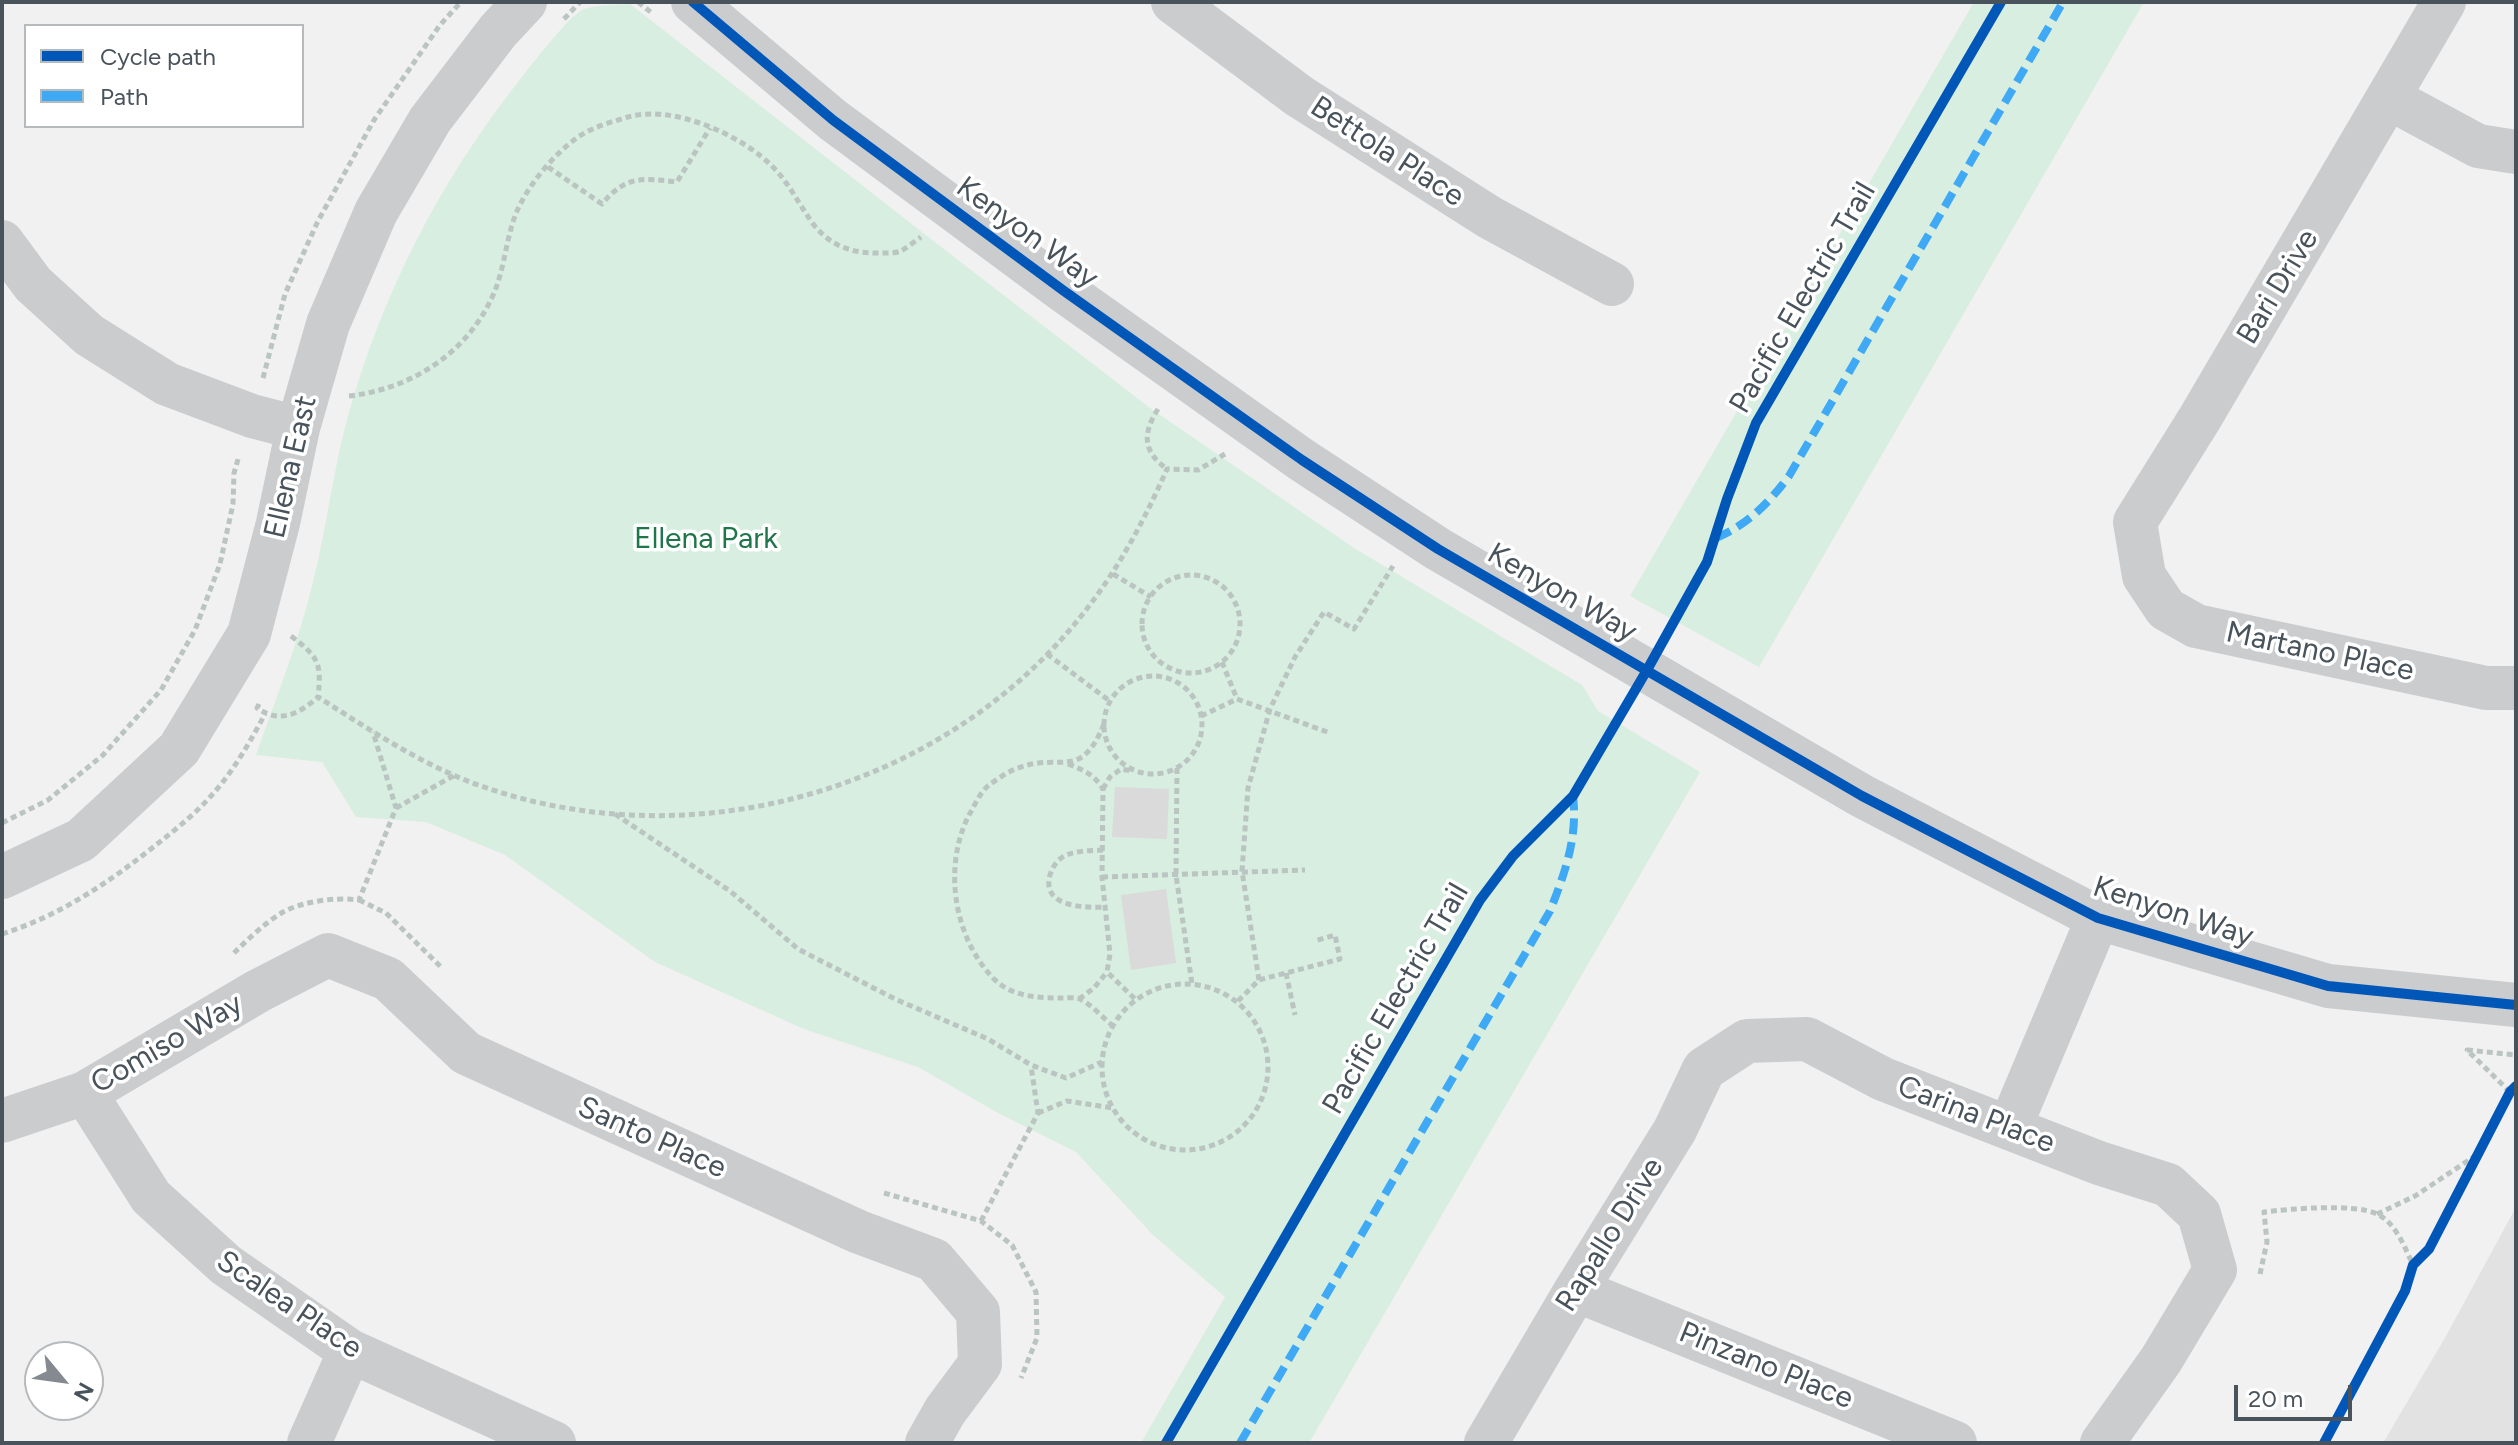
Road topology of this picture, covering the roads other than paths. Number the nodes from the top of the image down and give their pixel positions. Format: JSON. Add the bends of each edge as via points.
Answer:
{"nodes":[{"id":1,"x":693,"y":2,"type":"edge"},
{"id":2,"x":1173,"y":2,"type":"edge"},
{"id":3,"x":2444,"y":2,"type":"edge"},
{"id":4,"x":544,"y":11,"type":"edge"},
{"id":5,"x":2389,"y":98,"type":"junction"},
{"id":6,"x":2516,"y":152,"type":"edge"},
{"id":7,"x":2,"y":242,"type":"edge"},
{"id":8,"x":1612,"y":284,"type":"dead end"},
{"id":9,"x":298,"y":428,"type":"junction"},
{"id":10,"x":2144,"y":576,"type":"joint"},
{"id":11,"x":2516,"y":688,"type":"edge"},
{"id":12,"x":2,"y":877,"type":"edge"},
{"id":13,"x":2098,"y":918,"type":"junction"},
{"id":14,"x":328,"y":955,"type":"joint"},
{"id":15,"x":2516,"y":1005,"type":"edge"},
{"id":16,"x":1747,"y":1041,"type":"joint"},
{"id":17,"x":85,"y":1093,"type":"junction"},
{"id":18,"x":2,"y":1121,"type":"edge"},
{"id":19,"x":2010,"y":1127,"type":"junction"},
{"id":20,"x":1576,"y":1290,"type":"junction"},
{"id":21,"x":350,"y":1351,"type":"junction"},
{"id":22,"x":309,"y":1443,"type":"edge"},
{"id":23,"x":554,"y":1443,"type":"edge"},
{"id":24,"x":927,"y":1443,"type":"edge"},
{"id":25,"x":1486,"y":1443,"type":"edge"},
{"id":26,"x":1955,"y":1443,"type":"edge"},
{"id":27,"x":2102,"y":1443,"type":"edge"}],
"edges":[{"from":1,"to":13,"type":"street","name":"Kenyon Way","via":[[833,120],[1064,291],[1426,541],[1862,796]]},
{"from":2,"to":8,"type":"street","name":"Bettola Place","via":[[1299,96],[1489,217]]},
{"from":3,"to":5,"type":"street","name":"Bari Drive"},
{"from":4,"to":9,"type":"street","name":"Ellena East","via":[[498,31],[430,120],[376,212],[328,324]]},
{"from":5,"to":6,"type":"street","via":[[2478,146]]},
{"from":5,"to":10,"type":"street","name":"Bari Drive","via":[[2135,522]]},
{"from":7,"to":9,"type":"street","via":[[33,284],[89,335],[167,384]]},
{"from":9,"to":12,"type":"street","name":"Ellena East","via":[[249,634],[179,749],[81,840]]},
{"from":10,"to":11,"type":"street","name":"Martano Place","via":[[2166,609],[2196,626],[2486,688]]},
{"from":13,"to":15,"type":"street","name":"Kenyon Way","via":[[2328,986]]},
{"from":13,"to":19,"type":"street"},
{"from":14,"to":17,"type":"street","name":"Comiso Way"},
{"from":14,"to":24,"type":"street","name":"Santo Place","via":[[388,979],[466,1053],[859,1232],[934,1260],[978,1312],[980,1364]]},
{"from":16,"to":19,"type":"street","name":"Carina Place","via":[[1807,1039],[1883,1079]]},
{"from":16,"to":20,"type":"street","name":"Rapallo Drive","via":[[1704,1069],[1675,1130]]},
{"from":17,"to":18,"type":"street","name":"Comiso Way"},
{"from":17,"to":21,"type":"street","name":"Scalea Place","via":[[151,1197],[226,1265]]},
{"from":19,"to":27,"type":"street","name":"Carina Place","via":[[2168,1185],[2199,1214],[2215,1270],[2161,1360]]},
{"from":20,"to":25,"type":"street","name":"Rapallo Drive"},
{"from":20,"to":26,"type":"street","name":"Pinzano Place"},
{"from":21,"to":22,"type":"street"},
{"from":21,"to":23,"type":"street","name":"Scalea Place"}]}
